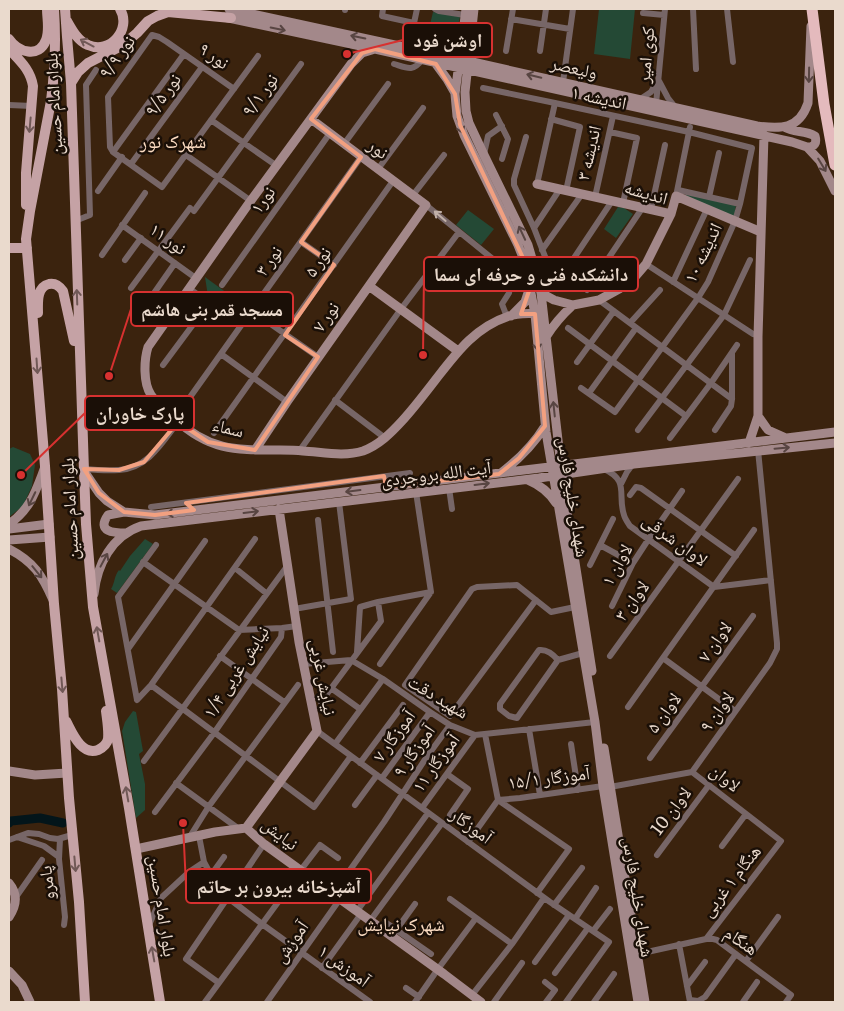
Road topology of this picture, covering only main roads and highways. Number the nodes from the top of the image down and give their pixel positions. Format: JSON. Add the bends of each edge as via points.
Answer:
{"nodes":[{"id":1,"x":47,"y":9,"type":"edge"},
{"id":2,"x":54,"y":9,"type":"edge"},
{"id":3,"x":66,"y":9,"type":"edge"},
{"id":4,"x":120,"y":9,"type":"edge"},
{"id":5,"x":185,"y":9,"type":"edge"},
{"id":6,"x":474,"y":9,"type":"edge"},
{"id":7,"x":812,"y":9,"type":"edge"},
{"id":8,"x":465,"y":12,"type":"edge"},
{"id":9,"x":271,"y":13,"type":"edge"},
{"id":10,"x":230,"y":14,"type":"edge"},
{"id":11,"x":66,"y":20,"type":"junction"},
{"id":12,"x":462,"y":37,"type":"junction"},
{"id":13,"x":9,"y":39,"type":"edge"},
{"id":14,"x":348,"y":44,"type":"junction"},
{"id":15,"x":9,"y":49,"type":"edge"},
{"id":16,"x":375,"y":49,"type":"junction"},
{"id":17,"x":437,"y":54,"type":"junction"},
{"id":18,"x":458,"y":63,"type":"junction"},
{"id":19,"x":351,"y":64,"type":"junction"},
{"id":20,"x":436,"y":64,"type":"junction"},
{"id":21,"x":469,"y":66,"type":"junction"},
{"id":22,"x":486,"y":74,"type":"junction"},
{"id":23,"x":71,"y":83,"type":"junction"},
{"id":24,"x":465,"y":92,"type":"junction"},
{"id":25,"x":455,"y":94,"type":"junction"},
{"id":26,"x":656,"y":107,"type":"junction"},
{"id":27,"x":311,"y":119,"type":"junction"},
{"id":28,"x":784,"y":127,"type":"junction"},
{"id":29,"x":764,"y":135,"type":"junction"},
{"id":30,"x":807,"y":147,"type":"junction"},
{"id":31,"x":835,"y":165,"type":"edge"},
{"id":32,"x":537,"y":184,"type":"road end"},
{"id":33,"x":835,"y":191,"type":"edge"},
{"id":34,"x":426,"y":205,"type":"joint"},
{"id":35,"x":671,"y":214,"type":"junction"},
{"id":36,"x":27,"y":228,"type":"junction"},
{"id":37,"x":761,"y":232,"type":"junction"},
{"id":38,"x":10,"y":248,"type":"edge"},
{"id":39,"x":26,"y":248,"type":"junction"},
{"id":40,"x":369,"y":286,"type":"junction"},
{"id":41,"x":530,"y":288,"type":"junction"},
{"id":42,"x":541,"y":293,"type":"junction"},
{"id":43,"x":573,"y":305,"type":"junction"},
{"id":44,"x":539,"y":313,"type":"junction"},
{"id":45,"x":509,"y":316,"type":"junction"},
{"id":46,"x":546,"y":337,"type":"junction"},
{"id":47,"x":35,"y":338,"type":"junction"},
{"id":48,"x":458,"y":351,"type":"junction"},
{"id":49,"x":80,"y":369,"type":"junction"},
{"id":50,"x":758,"y":416,"type":"junction"},
{"id":51,"x":546,"y":426,"type":"junction"},
{"id":52,"x":835,"y":432,"type":"edge"},
{"id":53,"x":786,"y":438,"type":"junction"},
{"id":54,"x":749,"y":443,"type":"junction"},
{"id":55,"x":835,"y":443,"type":"edge"},
{"id":56,"x":558,"y":446,"type":"junction"},
{"id":57,"x":255,"y":450,"type":"junction"},
{"id":58,"x":45,"y":466,"type":"junction"},
{"id":59,"x":581,"y":467,"type":"junction"},
{"id":60,"x":84,"y":470,"type":"junction"},
{"id":61,"x":557,"y":471,"type":"junction"},
{"id":62,"x":536,"y":473,"type":"junction"},
{"id":63,"x":499,"y":474,"type":"junction"},
{"id":64,"x":525,"y":479,"type":"junction"},
{"id":65,"x":564,"y":492,"type":"junction"},
{"id":66,"x":279,"y":505,"type":"junction"},
{"id":67,"x":558,"y":506,"type":"junction"},
{"id":68,"x":124,"y":512,"type":"junction"},
{"id":69,"x":9,"y":524,"type":"edge"},
{"id":70,"x":49,"y":524,"type":"junction"},
{"id":71,"x":30,"y":526,"type":"junction"},
{"id":72,"x":9,"y":529,"type":"edge"},
{"id":73,"x":126,"y":534,"type":"junction"},
{"id":74,"x":50,"y":537,"type":"junction"},
{"id":75,"x":32,"y":538,"type":"junction"},
{"id":76,"x":9,"y":540,"type":"edge"},
{"id":77,"x":9,"y":549,"type":"edge"},
{"id":78,"x":54,"y":604,"type":"junction"},
{"id":79,"x":93,"y":607,"type":"junction"},
{"id":80,"x":102,"y":657,"type":"junction"},
{"id":81,"x":589,"y":669,"type":"junction"},
{"id":82,"x":64,"y":718,"type":"junction"},
{"id":83,"x":9,"y":771,"type":"edge"},
{"id":84,"x":67,"y":773,"type":"junction"},
{"id":85,"x":607,"y":787,"type":"junction"},
{"id":86,"x":242,"y":829,"type":"junction"},
{"id":87,"x":136,"y":849,"type":"junction"},
{"id":88,"x":9,"y":883,"type":"edge"},
{"id":89,"x":624,"y":891,"type":"junction"},
{"id":90,"x":9,"y":917,"type":"edge"},
{"id":91,"x":9,"y":971,"type":"edge"},
{"id":92,"x":30,"y":1002,"type":"edge"},
{"id":93,"x":86,"y":1002,"type":"edge"},
{"id":94,"x":160,"y":1002,"type":"edge"},
{"id":95,"x":481,"y":1002,"type":"edge"},
{"id":96,"x":638,"y":1002,"type":"edge"},
{"id":97,"x":645,"y":1002,"type":"edge"}],
"edges":[{"from":1,"to":13,"type":"main road","via":[[48,33],[43,46],[30,52],[22,51]]},
{"from":2,"to":36,"type":"main road","via":[[51,101]]},
{"from":3,"to":11,"type":"main road","name":"بلوار امام حسین"},
{"from":4,"to":11,"type":"main road","one_way":true,"via":[[124,20],[120,34],[112,43],[102,47],[82,42]]},
{"from":5,"to":10,"type":"main road","name":"ولیعصر"},
{"from":6,"to":21,"type":"main road","name":"شهدای خلیج فارس"},
{"from":7,"to":28,"type":"main road","one_way":true,"via":[[808,103],[800,118]]},
{"from":7,"to":31,"type":"highway"},
{"from":8,"to":12,"type":"main road","name":"شهدای خلیج فارس"},
{"from":9,"to":10,"type":"main road","name":"ولیعصر"},
{"from":17,"to":9,"type":"main road","name":"ولیعصر","one_way":true},
{"from":10,"to":14,"type":"main road","name":"ولیعصر","one_way":true},
{"from":10,"to":23,"type":"main road","via":[[168,12],[157,16],[123,45],[88,63]]},
{"from":11,"to":23,"type":"main road","name":"بلوار امام حسین"},
{"from":12,"to":17,"type":"main road"},
{"from":12,"to":18,"type":"main road","name":"شهدای خلیج فارس"},
{"from":14,"to":16,"type":"main road","name":"ولیعصر"},
{"from":14,"to":19,"type":"main road"},
{"from":15,"to":36,"type":"main road","one_way":true,"via":[[29,72],[33,86],[26,173]]},
{"from":16,"to":19,"type":"main road","name":"سماء","via":[[362,53]]},
{"from":16,"to":20,"type":"main road","name":"ولیعصر"},
{"from":17,"to":18,"type":"main road","name":"ولیعصر"},
{"from":18,"to":20,"type":"main road","name":"ولیعصر"},
{"from":18,"to":21,"type":"main road","name":"ولیعصر"},
{"from":18,"to":25,"type":"main road","name":"شهدای خلیج فارس"},
{"from":19,"to":27,"type":"main road","name":"سماء"},
{"from":20,"to":25,"type":"main road"},
{"from":21,"to":22,"type":"main road","name":"ولیعصر"},
{"from":21,"to":24,"type":"main road","name":"شهدای خلیج فارس"},
{"from":26,"to":21,"type":"main road","name":"ولیعصر","one_way":true,"via":[[563,82]]},
{"from":22,"to":24,"type":"main road","via":[[474,80]]},
{"from":22,"to":26,"type":"main road","name":"ولیعصر"},
{"from":49,"to":23,"type":"main road","name":"بلوار امام حسین","one_way":true},
{"from":42,"to":24,"type":"main road","name":"شهدای خلیج فارس","one_way":true,"via":[[528,245],[469,122]]},
{"from":25,"to":41,"type":"main road","name":"شهدای خلیج فارس","one_way":true,"via":[[460,126],[518,245]]},
{"from":26,"to":28,"type":"main road","name":"ولیعصر","via":[[676,108],[756,126]]},
{"from":26,"to":29,"type":"main road","name":"ولیعصر","via":[[684,117]]},
{"from":27,"to":34,"type":"main road","name":"نور"},
{"from":27,"to":57,"type":"main road","name":"سماء","via":[[148,346],[145,356],[148,389],[178,422],[208,442]]},
{"from":28,"to":30,"type":"main road","name":"ولیعصر","via":[[815,136],[815,144]]},
{"from":29,"to":30,"type":"main road","name":"ولیعصر"},
{"from":29,"to":37,"type":"main road"},
{"from":30,"to":33,"type":"main road","one_way":true,"via":[[820,161]]},
{"from":32,"to":35,"type":"main road","name":"اندیشه"},
{"from":34,"to":40,"type":"main road","name":"نور ۷"},
{"from":35,"to":37,"type":"main road","name":"اندیشه","via":[[677,193]]},
{"from":35,"to":43,"type":"main road","name":"اندیشه","via":[[640,272],[613,294]]},
{"from":36,"to":39,"type":"main road","name":"بلوار امام حسین"},
{"from":37,"to":50,"type":"main road"},
{"from":38,"to":39,"type":"main road"},
{"from":39,"to":47,"type":"main road","name":"بلوار امام حسین"},
{"from":40,"to":48,"type":"main road"},
{"from":40,"to":57,"type":"main road","name":"نور ۷"},
{"from":41,"to":44,"type":"main road","name":"شهدای خلیج فارس"},
{"from":41,"to":45,"type":"main road","via":[[525,302]]},
{"from":42,"to":43,"type":"main road","name":"اندیشه"},
{"from":42,"to":44,"type":"main road","name":"شهدای خلیج فارس"},
{"from":43,"to":46,"type":"main road","via":[[561,315]]},
{"from":44,"to":45,"type":"main road","name":"سماء"},
{"from":44,"to":46,"type":"main road","name":"شهدای خلیج فارس"},
{"from":44,"to":51,"type":"main road","name":"شهدای خلیج فارس","one_way":true},
{"from":45,"to":48,"type":"main road","name":"سماء","via":[[480,330]]},
{"from":56,"to":46,"type":"main road","name":"شهدای خلیج فارس","one_way":true},
{"from":47,"to":49,"type":"main road","via":[[40,291],[45,285],[57,285],[63,291]]},
{"from":47,"to":58,"type":"main road","name":"بلوار امام حسین","one_way":true},
{"from":48,"to":57,"type":"main road","name":"سماء","via":[[410,412],[386,438],[370,448],[352,453]]},
{"from":49,"to":60,"type":"main road","name":"بلوار امام حسین"},
{"from":50,"to":53,"type":"main road","via":[[768,430]]},
{"from":50,"to":54,"type":"main road"},
{"from":51,"to":61,"type":"main road","name":"شهدای خلیج فارس"},
{"from":51,"to":63,"type":"main road","via":[[519,458]]},
{"from":52,"to":53,"type":"main road","name":"آیت الله بروجردی"},
{"from":53,"to":54,"type":"main road","name":"آیت الله بروجردی"},
{"from":54,"to":59,"type":"main road","name":"آیت الله بروجردی"},
{"from":59,"to":55,"type":"main road","name":"آیت الله بروجردی","one_way":true,"via":[[602,468]]},
{"from":56,"to":59,"type":"main road","via":[[565,456]]},
{"from":56,"to":61,"type":"main road","name":"شهدای خلیج فارس"},
{"from":58,"to":69,"type":"main road","one_way":true,"via":[[28,507]]},
{"from":58,"to":70,"type":"main road","name":"بلوار امام حسین"},
{"from":59,"to":61,"type":"main road","name":"آیت الله بروجردی"},
{"from":59,"to":65,"type":"main road","via":[[568,481]]},
{"from":60,"to":68,"type":"main road","name":"آیت الله بروجردی","via":[[99,493]]},
{"from":60,"to":79,"type":"main road","name":"بلوار امام حسین"},
{"from":61,"to":62,"type":"main road","name":"آیت الله بروجردی"},
{"from":61,"to":65,"type":"main road","name":"شهدای خلیج فارس"},
{"from":61,"to":67,"type":"main road","name":"شهدای خلیج فارس"},
{"from":62,"to":63,"type":"main road","name":"آیت الله بروجردی"},
{"from":62,"to":64,"type":"main road","name":"آیت الله بروجردی"},
{"from":63,"to":66,"type":"main road","name":"آیت الله بروجردی","one_way":true,"via":[[386,487]]},
{"from":66,"to":64,"type":"main road","name":"آیت الله بروجردی","one_way":true,"via":[[339,502]]},
{"from":64,"to":67,"type":"main road","via":[[547,491]]},
{"from":65,"to":81,"type":"main road","name":"شهدای خلیج فارس"},
{"from":66,"to":68,"type":"main road","name":"آیت الله بروجردی","one_way":true,"via":[[264,502],[155,515]]},
{"from":73,"to":66,"type":"main road","name":"آیت الله بروجردی","one_way":true,"via":[[142,526]]},
{"from":66,"to":86,"type":"main road","name":"نیایش غربی","via":[[303,664],[317,731]]},
{"from":67,"to":81,"type":"main road","name":"شهدای خلیج فارس","via":[[583,653]]},
{"from":68,"to":73,"type":"main road","via":[[110,514],[105,524],[111,533]]},
{"from":70,"to":71,"type":"main road"},
{"from":70,"to":74,"type":"main road","name":"بلوار امام حسین"},
{"from":71,"to":72,"type":"main road"},
{"from":71,"to":75,"type":"main road","via":[[34,528]]},
{"from":79,"to":73,"type":"main road","name":"آیت الله بروجردی","one_way":true,"via":[[101,565]]},
{"from":74,"to":75,"type":"main road"},
{"from":74,"to":78,"type":"main road","name":"بلوار امام حسین"},
{"from":75,"to":76,"type":"main road"},
{"from":77,"to":78,"type":"main road","one_way":true,"via":[[36,569]]},
{"from":78,"to":82,"type":"main road","name":"بلوار امام حسین","one_way":true},
{"from":80,"to":79,"type":"main road","name":"بلوار امام حسین","one_way":true},
{"from":80,"to":82,"type":"main road","via":[[107,742],[96,750],[84,748]]},
{"from":87,"to":80,"type":"main road","name":"بلوار امام حسین","one_way":true},
{"from":81,"to":85,"type":"main road","name":"شهدای خلیج فارس"},
{"from":81,"to":85,"type":"main road","name":"شهدای خلیج فارس","via":[[594,722]]},
{"from":82,"to":84,"type":"main road","name":"بلوار امام حسین"},
{"from":83,"to":84,"type":"main road","via":[[35,775]]},
{"from":84,"to":93,"type":"main road","name":"بلوار امام حسین","one_way":true},
{"from":85,"to":89,"type":"main road","name":"شهدای خلیج فارس"},
{"from":86,"to":87,"type":"main road","name":"نیایش"},
{"from":86,"to":95,"type":"main road","name":"نیایش","via":[[370,921],[394,933]]},
{"from":94,"to":87,"type":"main road","name":"بلوار امام حسین","one_way":true},
{"from":88,"to":90,"type":"main road","via":[[16,897]]},
{"from":89,"to":96,"type":"main road","name":"شهدای خلیج فارس"},
{"from":89,"to":97,"type":"main road","name":"شهدای خلیج فارس"},
{"from":91,"to":92,"type":"main road","via":[[22,985]]}]}
